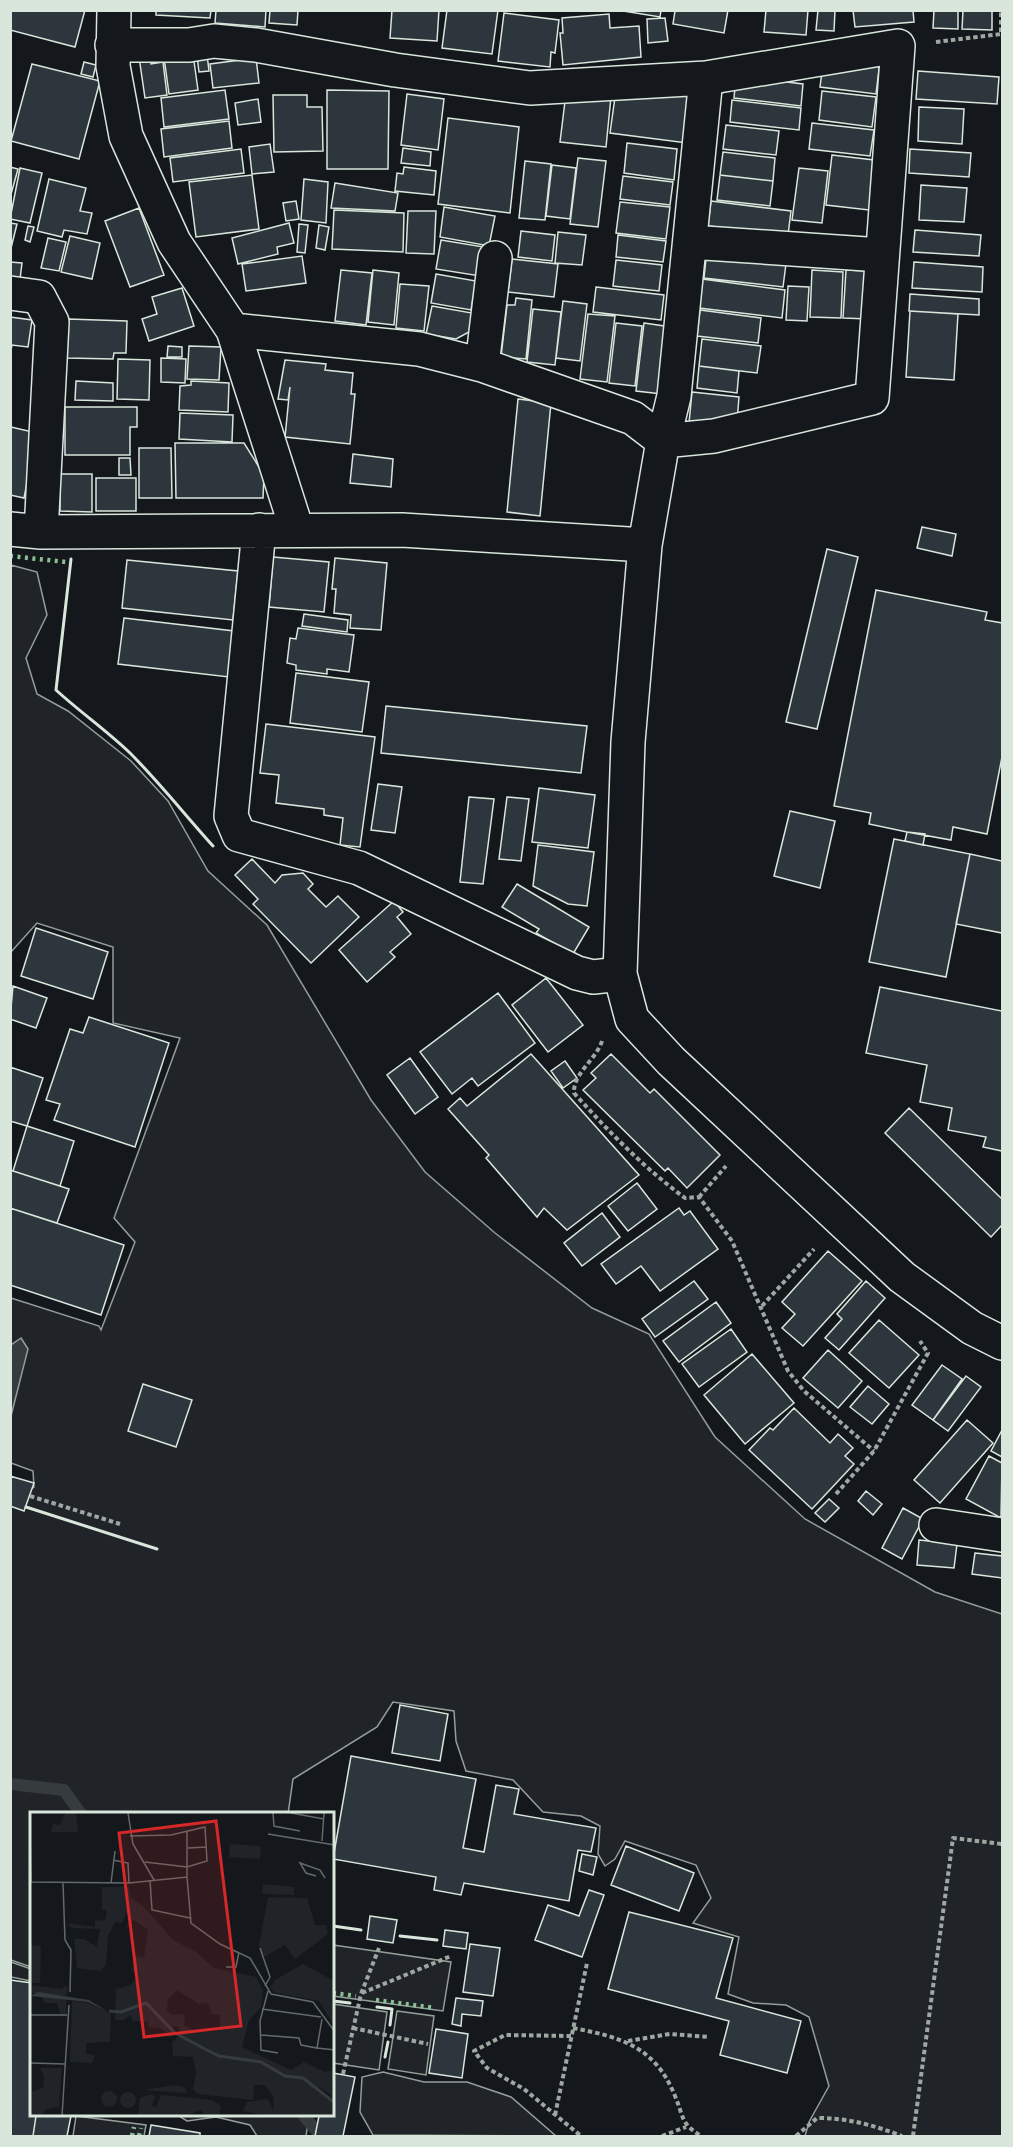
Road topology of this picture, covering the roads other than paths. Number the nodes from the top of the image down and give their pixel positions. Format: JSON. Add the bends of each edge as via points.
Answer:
{"nodes":[{"id":1,"x":114,"y":10,"type":"edge"},
{"id":2,"x":112,"y":45,"type":"junction"},
{"id":3,"x":706,"y":78,"type":"junction"},
{"id":4,"x":690,"y":242,"type":"junction"},
{"id":5,"x":882,"y":255,"type":"junction"},
{"id":6,"x":495,"y":258,"type":"dead end"},
{"id":7,"x":10,"y":293,"type":"edge"},
{"id":8,"x":233,"y":330,"type":"junction"},
{"id":9,"x":482,"y":364,"type":"junction"},
{"id":10,"x":663,"y":441,"type":"junction"},
{"id":11,"x":259,"y":530,"type":"junction"},
{"id":12,"x":297,"y":530,"type":"junction"},
{"id":13,"x":26,"y":531,"type":"edge"},
{"id":14,"x":645,"y":545,"type":"junction"},
{"id":15,"x":620,"y":974,"type":"junction"},
{"id":16,"x":1002,"y":1344,"type":"edge"},
{"id":17,"x":936,"y":1525,"type":"dead end"},
{"id":18,"x":1002,"y":1534,"type":"edge"}],
"edges":[{"from":1,"to":2,"type":"street"},
{"from":2,"to":3,"type":"street","via":[[189,45],[214,41],[256,45],[395,70],[530,88]]},
{"from":2,"to":8,"type":"street","via":[[126,136],[174,242]]},
{"from":3,"to":4,"type":"street"},
{"from":3,"to":5,"type":"street","via":[[898,46]]},
{"from":4,"to":5,"type":"street"},
{"from":4,"to":10,"type":"street","via":[[674,396]]},
{"from":5,"to":10,"type":"street","via":[[872,398],[714,436]]},
{"from":6,"to":9,"type":"street"},
{"from":7,"to":13,"type":"street","via":[[39,297],[52,322]]},
{"from":8,"to":9,"type":"street","via":[[419,349]]},
{"from":8,"to":12,"type":"street"},
{"from":9,"to":10,"type":"street","via":[[633,418]]},
{"from":10,"to":14,"type":"street"},
{"from":11,"to":12,"type":"street"},
{"from":11,"to":13,"type":"street"},
{"from":11,"to":15,"type":"street","via":[[231,816],[239,835],[358,868],[577,973],[593,977]]},
{"from":12,"to":14,"type":"street","via":[[402,530]]},
{"from":14,"to":15,"type":"street","via":[[628,742]]},
{"from":15,"to":16,"type":"street","via":[[632,1019],[671,1061],[902,1277],[972,1328]]},
{"from":17,"to":18,"type":"street"}]}
